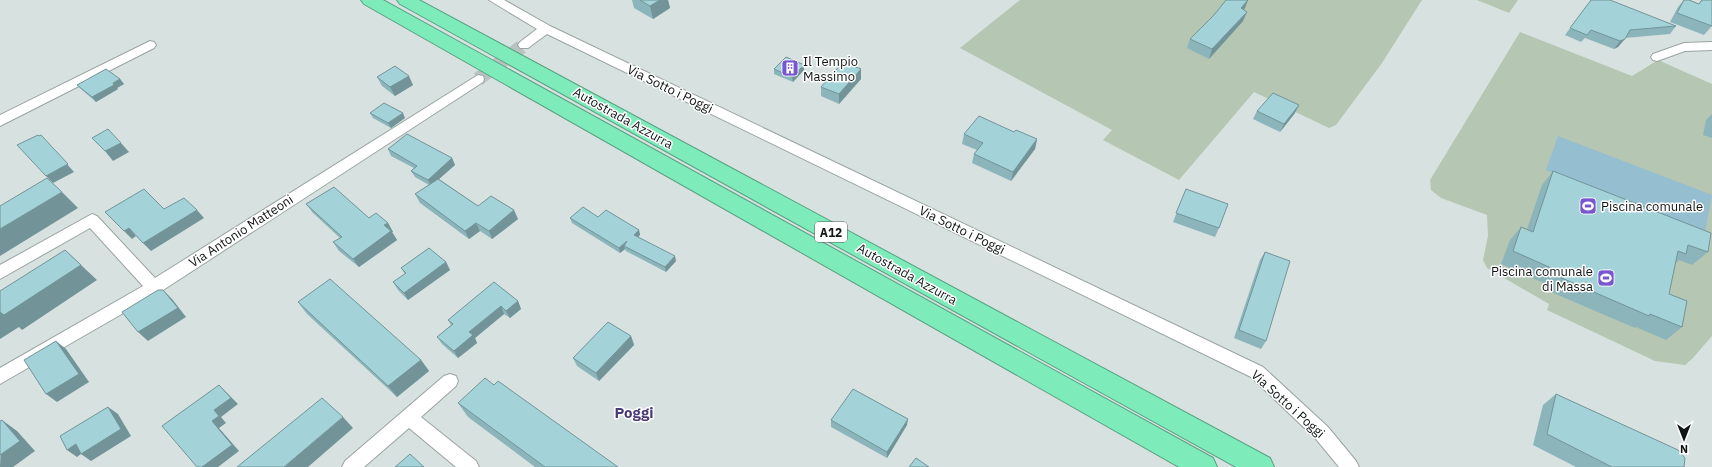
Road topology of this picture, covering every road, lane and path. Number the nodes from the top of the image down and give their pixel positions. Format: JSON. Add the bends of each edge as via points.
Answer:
{"nodes":[{"id":1,"x":370,"y":0,"type":"edge"},
{"id":2,"x":406,"y":0,"type":"edge"},
{"id":3,"x":495,"y":0,"type":"edge"},
{"id":4,"x":546,"y":29,"type":"junction"},
{"id":5,"x":150,"y":45,"type":"dead end"},
{"id":6,"x":524,"y":45,"type":"tunnel mouth"},
{"id":7,"x":1712,"y":46,"type":"edge"},
{"id":8,"x":1657,"y":57,"type":"dead end"},
{"id":9,"x":478,"y":79,"type":"tunnel mouth"},
{"id":10,"x":0,"y":121,"type":"edge"},
{"id":11,"x":0,"y":273,"type":"edge"},
{"id":12,"x":154,"y":287,"type":"junction"},
{"id":13,"x":0,"y":377,"type":"edge"},
{"id":14,"x":450,"y":381,"type":"dead end"},
{"id":15,"x":408,"y":417,"type":"junction"},
{"id":16,"x":1258,"y":465,"type":"edge"},
{"id":17,"x":351,"y":467,"type":"edge"},
{"id":18,"x":470,"y":467,"type":"edge"},
{"id":19,"x":1204,"y":467,"type":"edge"},
{"id":20,"x":1350,"y":467,"type":"edge"}],
"edges":[{"from":1,"to":19,"type":"highway","name":"Autostrada Azzurra","number":"A12"},
{"from":2,"to":16,"type":"highway","name":"Autostrada Azzurra","number":"A12"},
{"from":3,"to":4,"type":"street","name":"Via Sotto i Poggi"},
{"from":4,"to":6,"type":"street"},
{"from":4,"to":20,"type":"street","name":"Via Sotto i Poggi","via":[[1257,372],[1322,433]]},
{"from":5,"to":10,"type":"street"},
{"from":7,"to":8,"type":"street","via":[[1684,47]]},
{"from":9,"to":12,"type":"street","name":"Via Antonio Matteoni"},
{"from":11,"to":12,"type":"street","via":[[92,220]]},
{"from":12,"to":13,"type":"street","name":"Via Antonio Matteoni"},
{"from":14,"to":15,"type":"street"},
{"from":15,"to":17,"type":"street"},
{"from":15,"to":18,"type":"street"}]}
